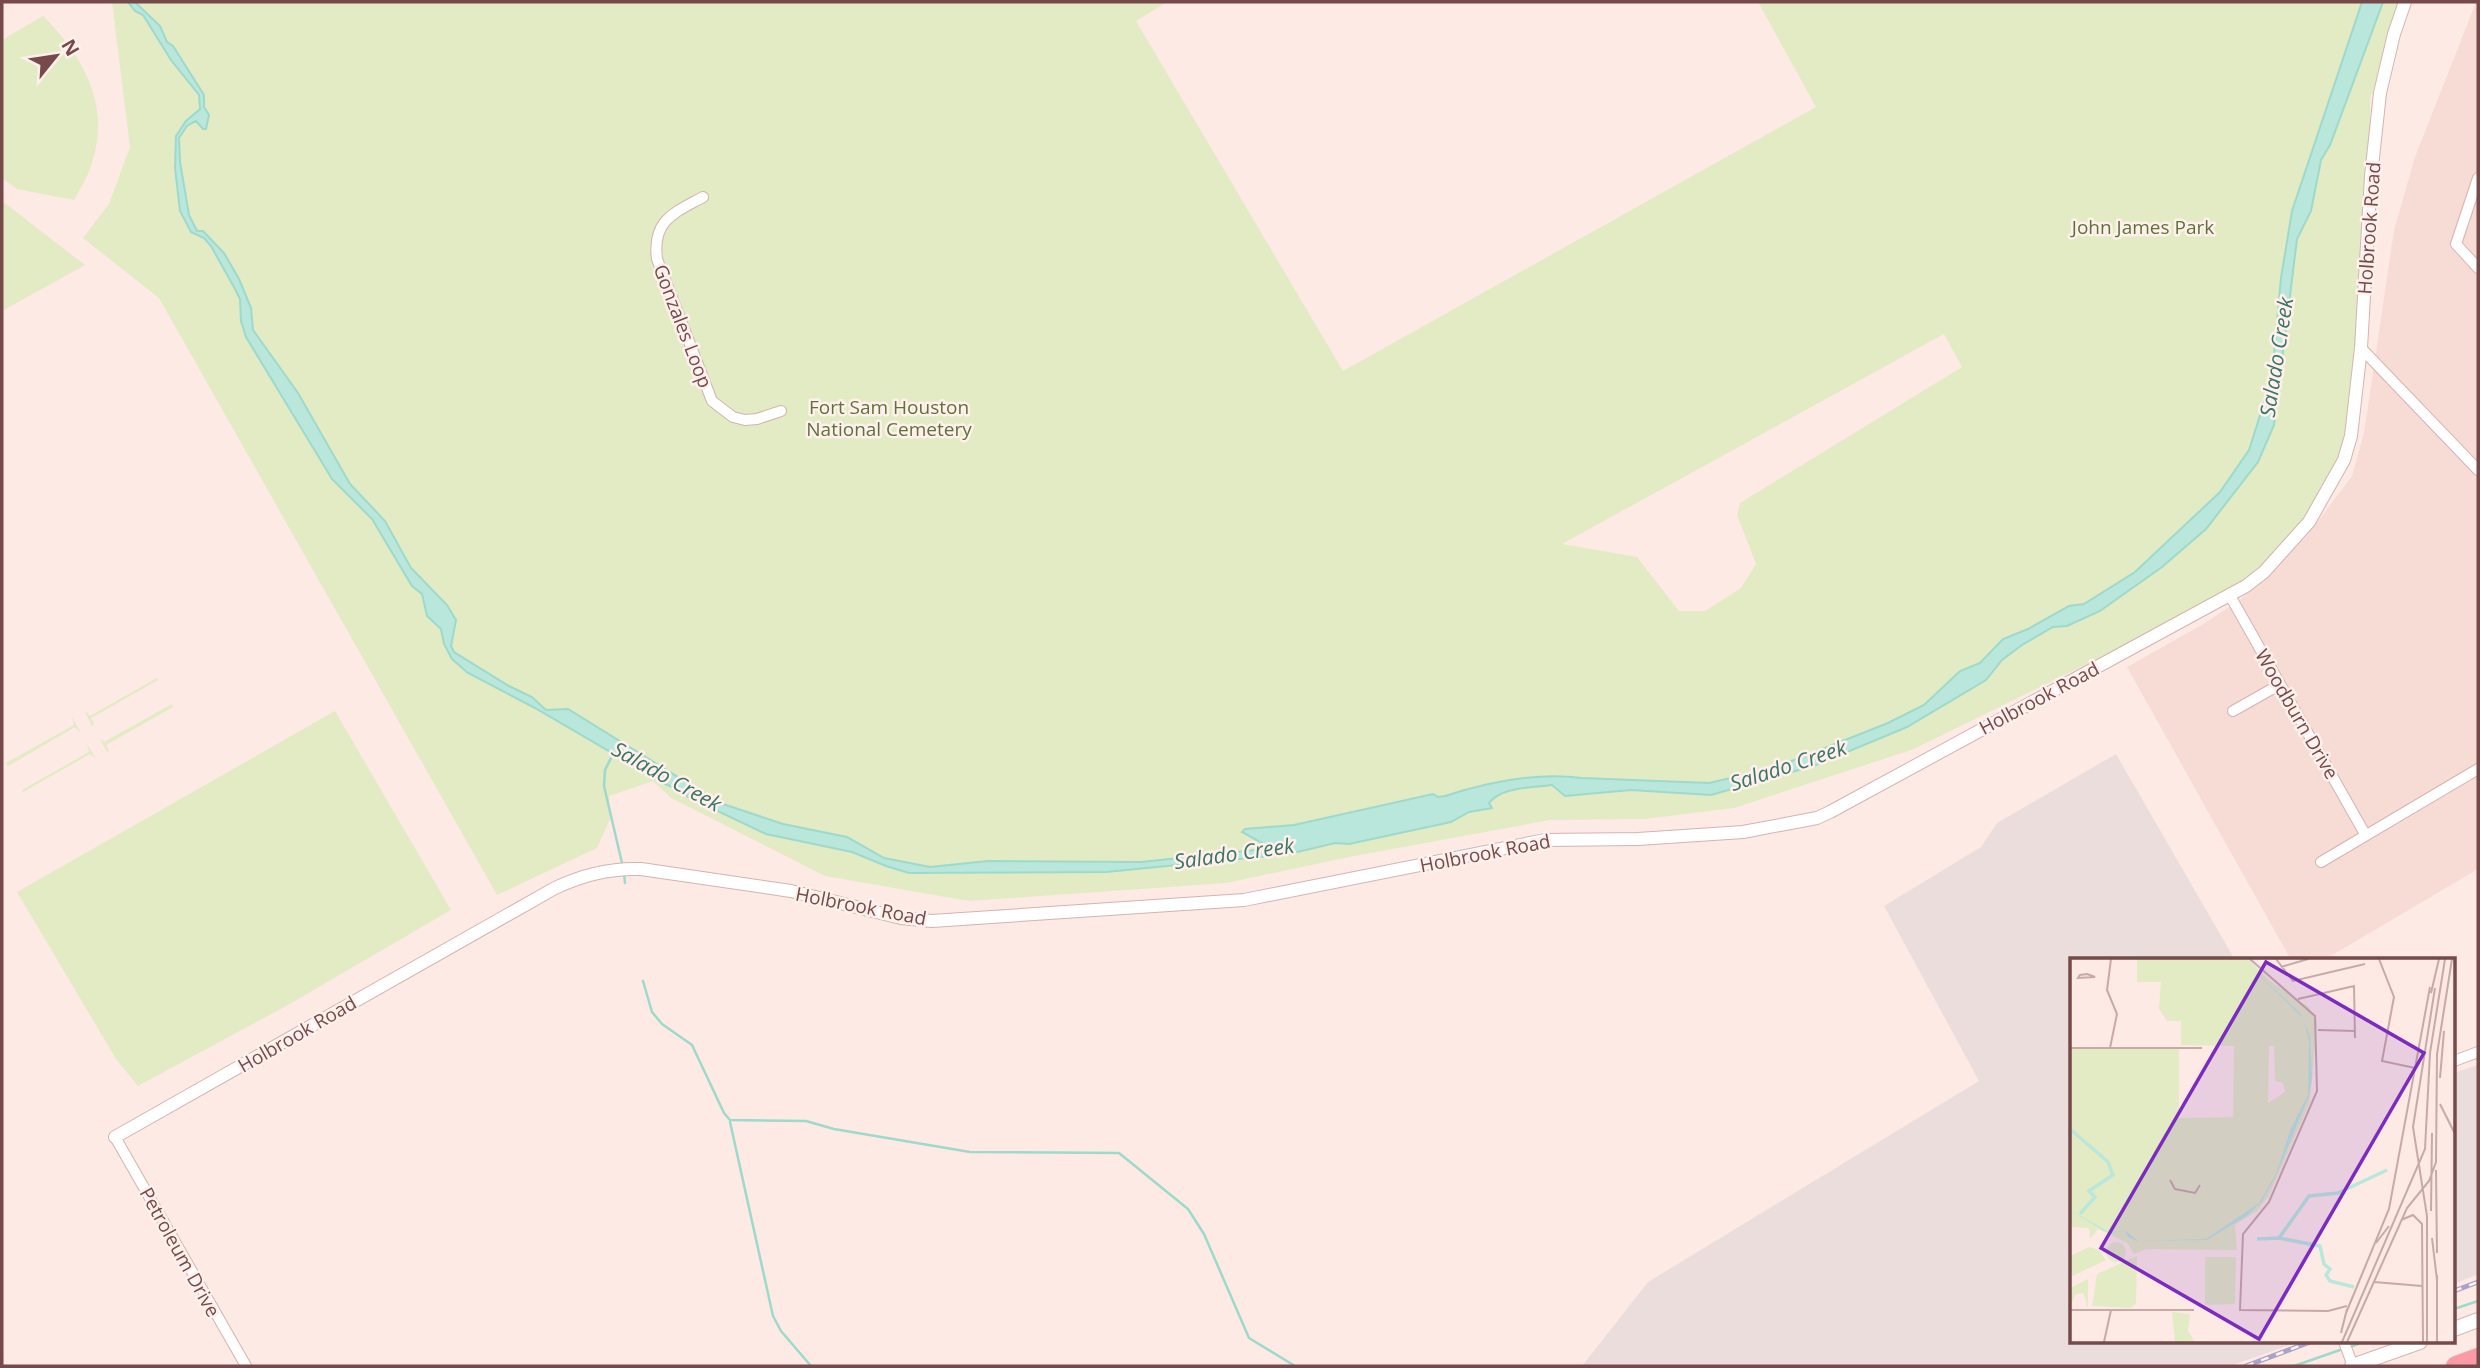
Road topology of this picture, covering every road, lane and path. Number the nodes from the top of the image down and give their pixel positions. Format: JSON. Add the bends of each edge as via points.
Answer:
{"nodes":[{"id":1,"x":2405,"y":2,"type":"edge"},
{"id":2,"x":2478,"y":178,"type":"edge"},
{"id":3,"x":703,"y":197,"type":"dead end"},
{"id":4,"x":2478,"y":268,"type":"edge"},
{"id":5,"x":2361,"y":348,"type":"junction"},
{"id":6,"x":781,"y":411,"type":"dead end"},
{"id":7,"x":2478,"y":470,"type":"edge"},
{"id":8,"x":2229,"y":594,"type":"junction"},
{"id":9,"x":2279,"y":685,"type":"junction"},
{"id":10,"x":2233,"y":711,"type":"dead end"},
{"id":11,"x":2478,"y":769,"type":"edge"},
{"id":12,"x":2365,"y":834,"type":"junction"},
{"id":13,"x":2320,"y":862,"type":"dead end"},
{"id":14,"x":2478,"y":1052,"type":"edge"},
{"id":15,"x":2456,"y":1060,"type":"edge"},
{"id":16,"x":115,"y":1137,"type":"joint"},
{"id":17,"x":2478,"y":1321,"type":"edge"},
{"id":18,"x":2456,"y":1328,"type":"edge"},
{"id":19,"x":2408,"y":1344,"type":"edge"},
{"id":20,"x":2348,"y":1354,"type":"edge"},
{"id":21,"x":2478,"y":1357,"type":"edge"},
{"id":22,"x":246,"y":1366,"type":"edge"},
{"id":23,"x":2456,"y":1366,"type":"edge"}],
"edges":[{"from":1,"to":5,"type":"street","name":"Holbrook Road","via":[[2380,93]]},
{"from":2,"to":4,"type":"street","via":[[2456,244]]},
{"from":3,"to":6,"type":"street","name":"Gonzales Loop","via":[[662,224],[657,234],[657,259],[712,401],[745,420]]},
{"from":5,"to":7,"type":"street"},
{"from":5,"to":8,"type":"street","name":"Holbrook Road","via":[[2351,436],[2325,497],[2294,541],[2264,572]]},
{"from":8,"to":9,"type":"street","name":"Woodburn Drive"},
{"from":8,"to":16,"type":"street","name":"Holbrook Road","via":[[1830,812],[1767,828],[1708,836],[1545,840],[1244,900],[932,921],[901,918],[791,891],[641,869],[621,868],[576,878]]},
{"from":9,"to":10,"type":"street"},
{"from":9,"to":12,"type":"street","name":"Woodburn Drive"},
{"from":11,"to":12,"type":"street"},
{"from":12,"to":13,"type":"street"},
{"from":14,"to":15,"type":"street"},
{"from":16,"to":22,"type":"street","name":"Petroleum Drive"},
{"from":17,"to":18,"type":"main road"},
{"from":19,"to":20,"type":"main road"},
{"from":21,"to":23,"type":"highway"}]}
